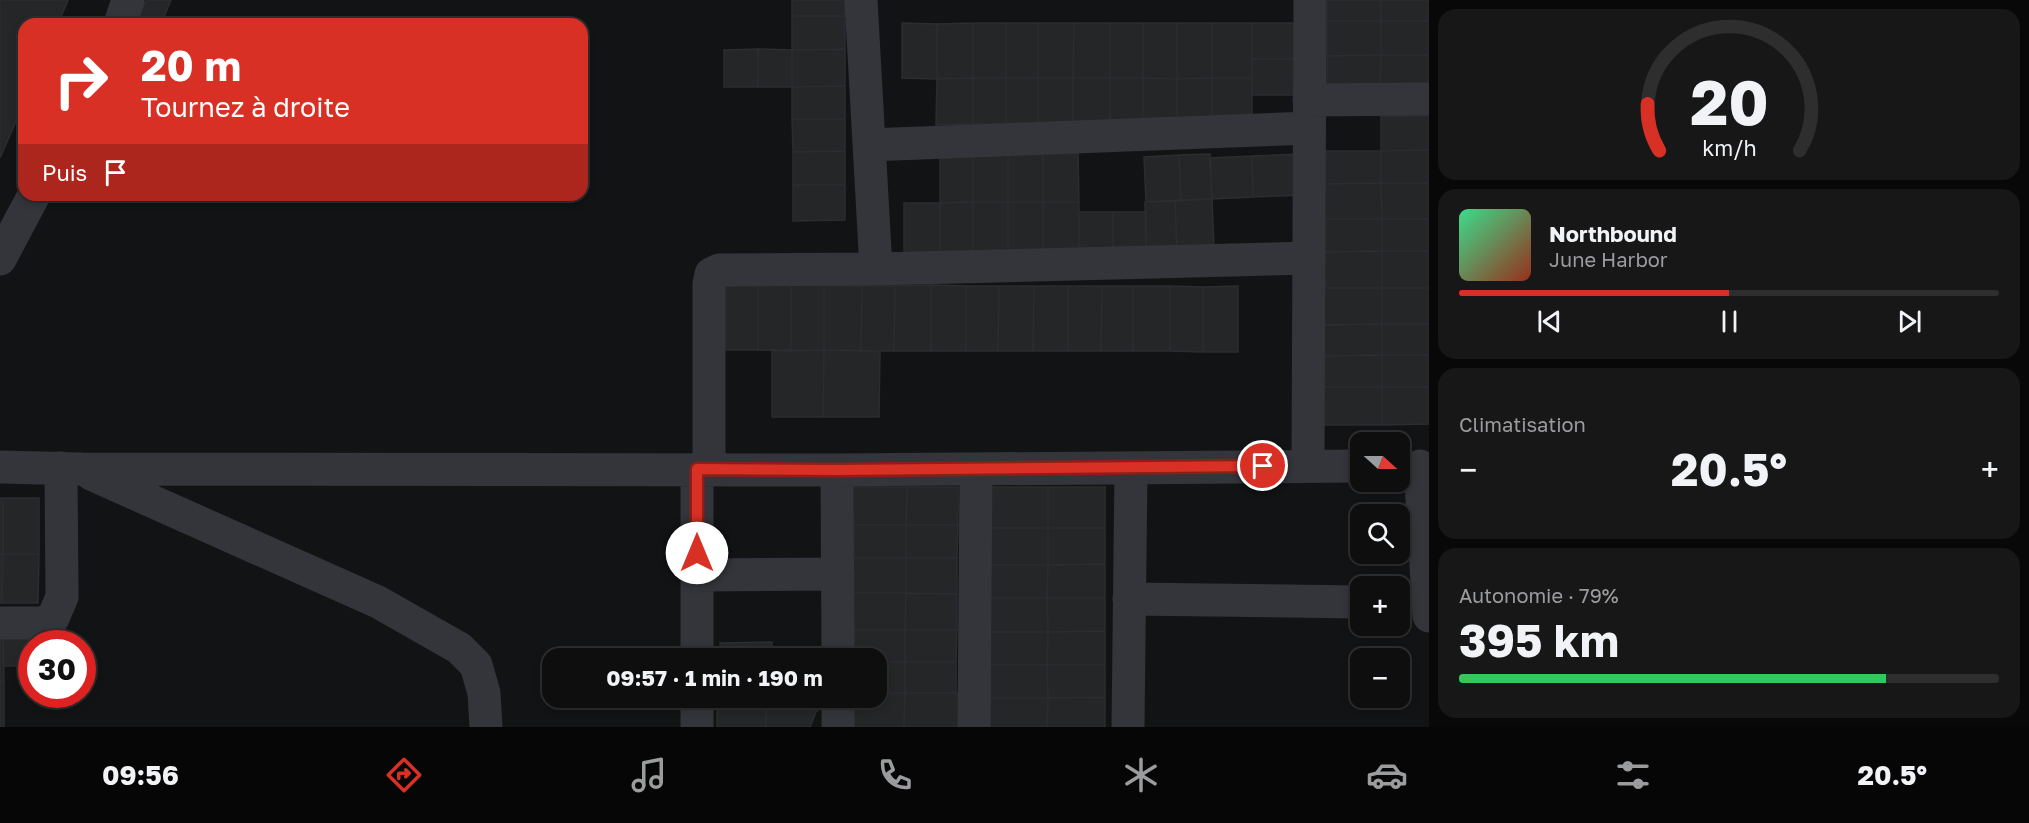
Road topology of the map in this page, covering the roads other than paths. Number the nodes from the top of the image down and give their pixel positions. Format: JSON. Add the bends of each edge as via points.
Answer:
{"nodes":[{"id":1,"x":128,"y":0,"type":"edge"},
{"id":2,"x":861,"y":0,"type":"edge"},
{"id":3,"x":1310,"y":0,"type":"edge"},
{"id":4,"x":122,"y":18,"type":"edge"},
{"id":5,"x":1429,"y":99,"type":"edge"},
{"id":6,"x":1309,"y":114,"type":"junction"},
{"id":7,"x":870,"y":145,"type":"junction"},
{"id":8,"x":31,"y":201,"type":"edge"},
{"id":9,"x":1309,"y":258,"type":"junction"},
{"id":10,"x":0,"y":259,"type":"edge"},
{"id":11,"x":876,"y":269,"type":"junction"},
{"id":12,"x":1308,"y":466,"type":"junction"},
{"id":13,"x":1350,"y":466,"type":"edge"},
{"id":14,"x":1416,"y":466,"type":"edge"},
{"id":15,"x":0,"y":467,"type":"edge"},
{"id":16,"x":1131,"y":468,"type":"junction"},
{"id":17,"x":71,"y":469,"type":"junction"},
{"id":18,"x":703,"y":469,"type":"junction"},
{"id":19,"x":976,"y":469,"type":"junction"},
{"id":20,"x":837,"y":470,"type":"junction"},
{"id":21,"x":697,"y":574,"type":"junction"},
{"id":22,"x":838,"y":574,"type":"junction"},
{"id":23,"x":1129,"y":599,"type":"junction"},
{"id":24,"x":1350,"y":602,"type":"edge"},
{"id":25,"x":1421,"y":606,"type":"edge"},
{"id":26,"x":0,"y":623,"type":"edge"},
{"id":27,"x":697,"y":648,"type":"edge"},
{"id":28,"x":838,"y":648,"type":"edge"},
{"id":29,"x":697,"y":708,"type":"edge"},
{"id":30,"x":838,"y":708,"type":"edge"},
{"id":31,"x":486,"y":727,"type":"edge"},
{"id":32,"x":698,"y":727,"type":"edge"},
{"id":33,"x":838,"y":727,"type":"edge"},
{"id":34,"x":975,"y":727,"type":"edge"},
{"id":35,"x":1128,"y":727,"type":"edge"}],
"edges":[{"from":1,"to":4,"type":"street"},
{"from":2,"to":7,"type":"street"},
{"from":3,"to":6,"type":"street"},
{"from":5,"to":6,"type":"street"},
{"from":6,"to":7,"type":"street"},
{"from":6,"to":9,"type":"street"},
{"from":7,"to":11,"type":"street"},
{"from":8,"to":10,"type":"street"},
{"from":9,"to":11,"type":"street"},
{"from":9,"to":12,"type":"street"},
{"from":11,"to":18,"type":"street","via":[[719,270],[711,274]]},
{"from":12,"to":13,"type":"street"},
{"from":12,"to":16,"type":"street"},
{"from":14,"to":25,"type":"street"},
{"from":15,"to":17,"type":"street"},
{"from":16,"to":19,"type":"street"},
{"from":16,"to":23,"type":"street"},
{"from":17,"to":18,"type":"street"},
{"from":17,"to":26,"type":"street","via":[[62,597],[53,618],[42,623]]},
{"from":17,"to":31,"type":"street","via":[[378,602],[459,648],[476,665],[484,693]]},
{"from":18,"to":20,"type":"street"},
{"from":18,"to":21,"type":"street"},
{"from":19,"to":20,"type":"street"},
{"from":19,"to":34,"type":"street"},
{"from":20,"to":22,"type":"street"},
{"from":21,"to":22,"type":"street"},
{"from":21,"to":27,"type":"street"},
{"from":22,"to":28,"type":"street"},
{"from":23,"to":24,"type":"street"},
{"from":23,"to":35,"type":"street"},
{"from":29,"to":32,"type":"street"},
{"from":30,"to":33,"type":"street"}]}
